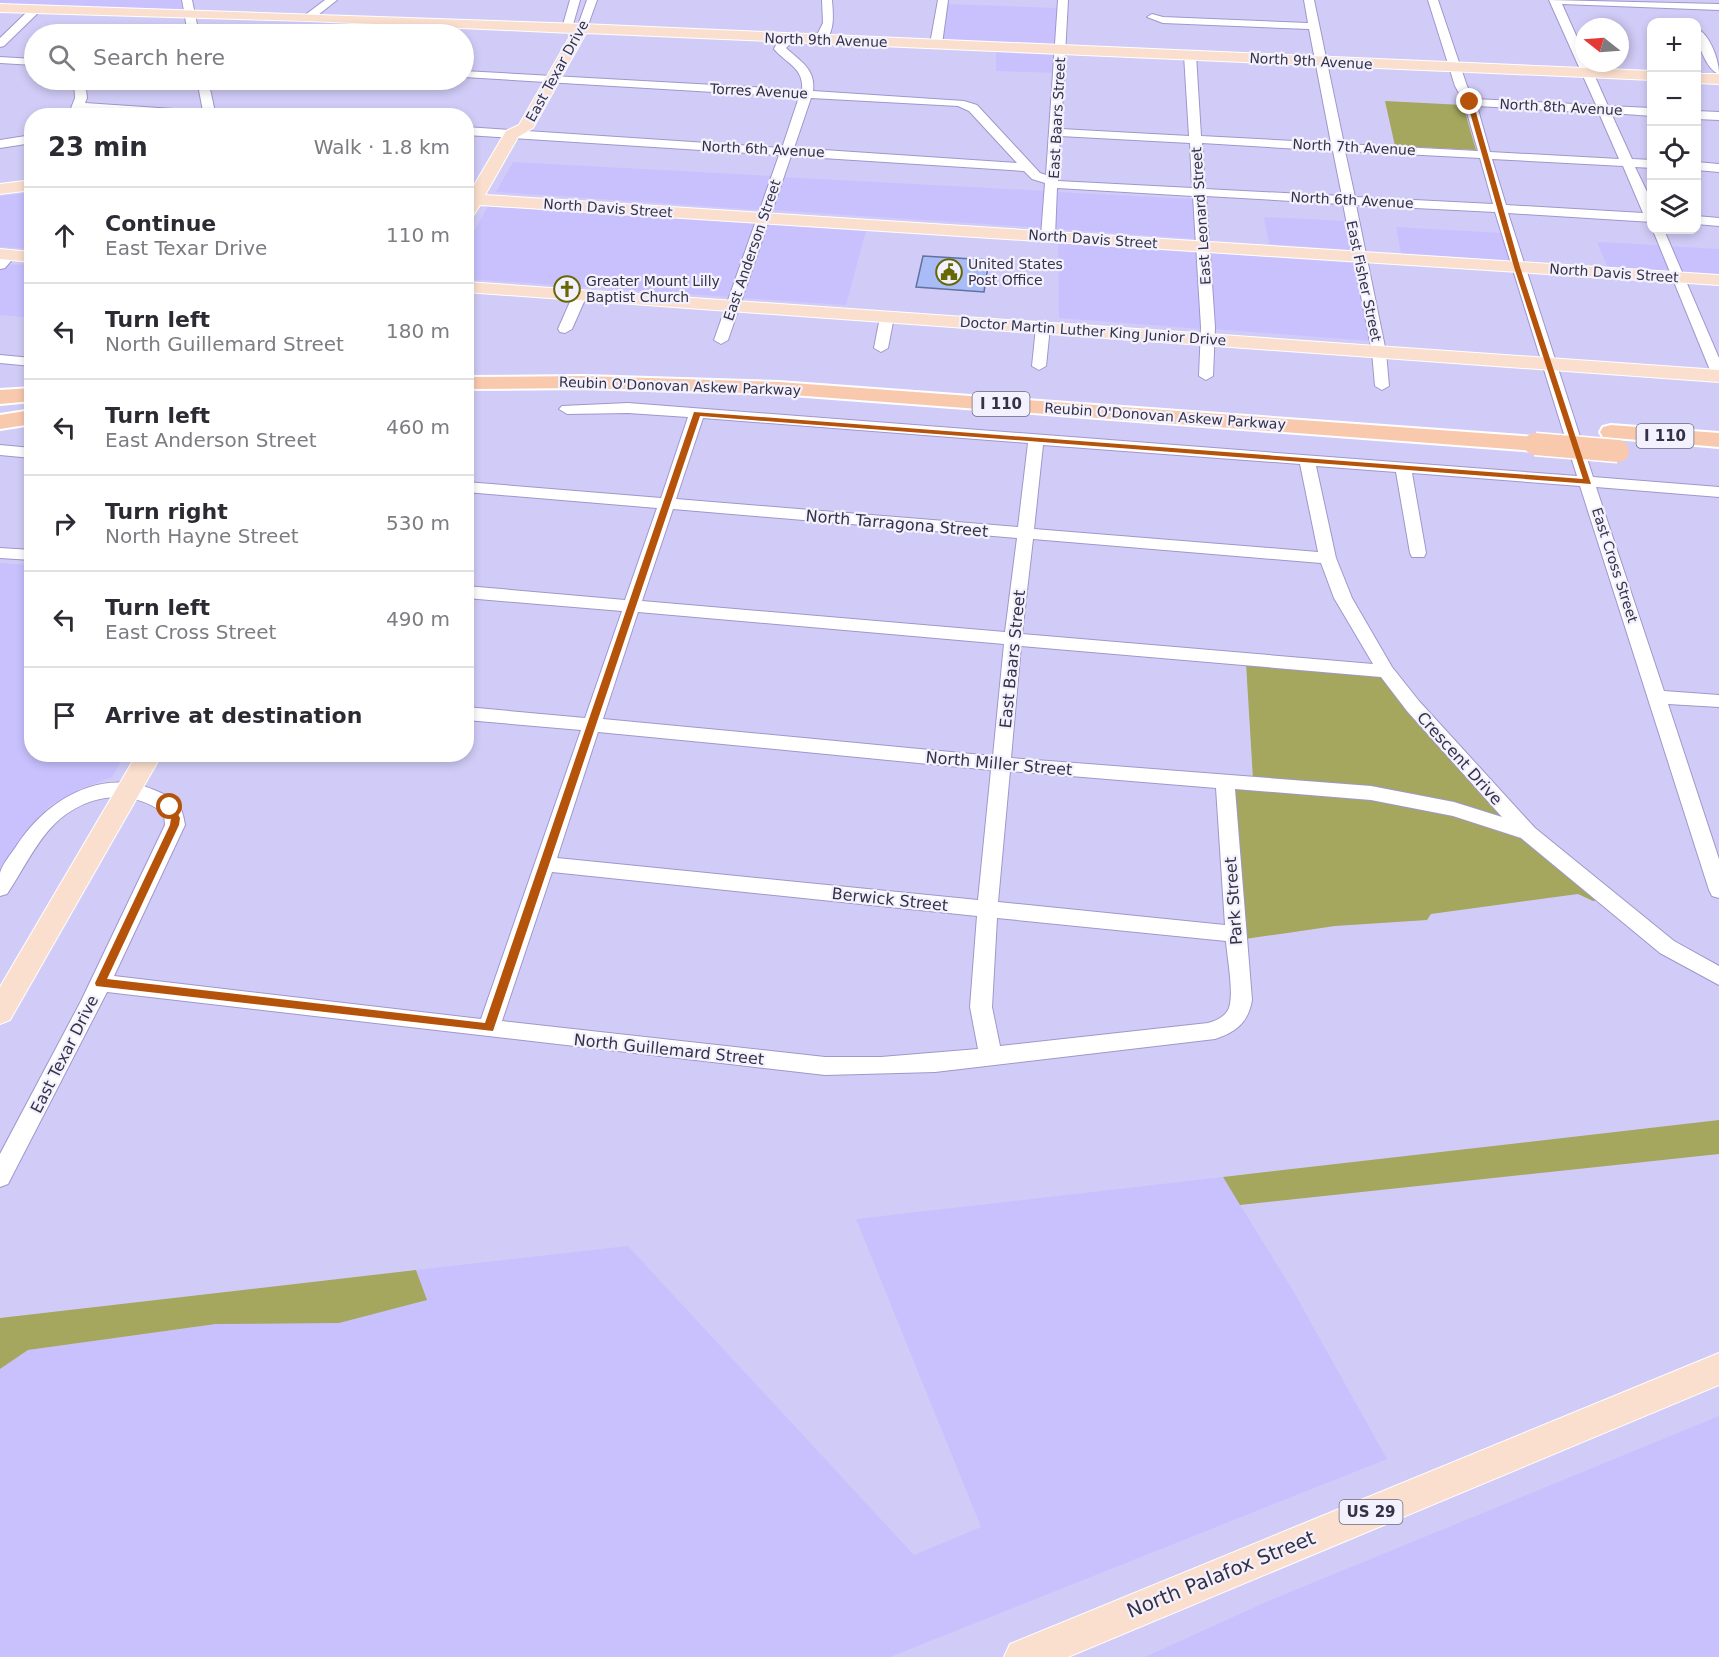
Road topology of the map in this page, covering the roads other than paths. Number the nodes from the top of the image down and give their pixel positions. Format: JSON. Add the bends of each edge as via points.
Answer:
{"nodes":[{"id":1,"x":187,"y":0,"type":"edge"},
{"id":2,"x":332,"y":0,"type":"edge"},
{"id":3,"x":575,"y":0,"type":"edge"},
{"id":4,"x":592,"y":0,"type":"edge"},
{"id":5,"x":827,"y":0,"type":"edge"},
{"id":6,"x":943,"y":0,"type":"edge"},
{"id":7,"x":1063,"y":0,"type":"edge"},
{"id":8,"x":1309,"y":0,"type":"edge"},
{"id":9,"x":1433,"y":0,"type":"edge"},
{"id":10,"x":1555,"y":0,"type":"edge"},
{"id":11,"x":1683,"y":6,"type":"edge"},
{"id":12,"x":1719,"y":7,"type":"edge"},
{"id":13,"x":0,"y":8,"type":"edge"},
{"id":14,"x":35,"y":10,"type":"junction"},
{"id":15,"x":190,"y":15,"type":"junction"},
{"id":16,"x":1152,"y":17,"type":"dead end"},
{"id":17,"x":308,"y":21,"type":"junction"},
{"id":18,"x":192,"y":24,"type":"edge"},
{"id":19,"x":422,"y":24,"type":"edge"},
{"id":20,"x":474,"y":25,"type":"edge"},
{"id":21,"x":1314,"y":26,"type":"junction"},
{"id":22,"x":574,"y":28,"type":"junction"},
{"id":23,"x":790,"y":38,"type":"junction"},
{"id":24,"x":821,"y":39,"type":"junction"},
{"id":25,"x":1701,"y":39,"type":"edge"},
{"id":26,"x":0,"y":44,"type":"edge"},
{"id":27,"x":936,"y":44,"type":"junction"},
{"id":28,"x":1061,"y":50,"type":"junction"},
{"id":29,"x":1190,"y":56,"type":"junction"},
{"id":30,"x":0,"y":60,"type":"edge"},
{"id":31,"x":24,"y":61,"type":"edge"},
{"id":32,"x":1321,"y":61,"type":"junction"},
{"id":33,"x":1456,"y":68,"type":"junction"},
{"id":34,"x":1719,"y":70,"type":"edge"},
{"id":35,"x":1587,"y":73,"type":"junction"},
{"id":36,"x":474,"y":75,"type":"edge"},
{"id":37,"x":1647,"y":76,"type":"edge"},
{"id":38,"x":537,"y":78,"type":"junction"},
{"id":39,"x":1701,"y":78,"type":"edge"},
{"id":40,"x":553,"y":79,"type":"junction"},
{"id":41,"x":1719,"y":79,"type":"edge"},
{"id":42,"x":82,"y":90,"type":"edge"},
{"id":43,"x":205,"y":90,"type":"edge"},
{"id":44,"x":806,"y":94,"type":"junction"},
{"id":45,"x":1470,"y":102,"type":"junction"},
{"id":46,"x":77,"y":108,"type":"edge"},
{"id":47,"x":209,"y":108,"type":"edge"},
{"id":48,"x":1604,"y":110,"type":"junction"},
{"id":49,"x":1647,"y":112,"type":"edge"},
{"id":50,"x":1701,"y":115,"type":"edge"},
{"id":51,"x":1719,"y":116,"type":"edge"},
{"id":52,"x":474,"y":132,"type":"edge"},
{"id":53,"x":1056,"y":132,"type":"junction"},
{"id":54,"x":512,"y":134,"type":"junction"},
{"id":55,"x":1195,"y":139,"type":"junction"},
{"id":56,"x":24,"y":140,"type":"edge"},
{"id":57,"x":0,"y":144,"type":"edge"},
{"id":58,"x":1337,"y":146,"type":"junction"},
{"id":59,"x":786,"y":150,"type":"junction"},
{"id":60,"x":1487,"y":154,"type":"junction"},
{"id":61,"x":1627,"y":162,"type":"junction"},
{"id":62,"x":1647,"y":164,"type":"edge"},
{"id":63,"x":1701,"y":166,"type":"edge"},
{"id":64,"x":1027,"y":167,"type":"junction"},
{"id":65,"x":1719,"y":168,"type":"edge"},
{"id":66,"x":1053,"y":183,"type":"junction"},
{"id":67,"x":24,"y":186,"type":"edge"},
{"id":68,"x":0,"y":189,"type":"edge"},
{"id":69,"x":1198,"y":192,"type":"junction"},
{"id":70,"x":474,"y":195,"type":"edge"},
{"id":71,"x":1348,"y":200,"type":"junction"},
{"id":72,"x":474,"y":203,"type":"edge"},
{"id":73,"x":1501,"y":208,"type":"junction"},
{"id":74,"x":1647,"y":209,"type":"edge"},
{"id":75,"x":763,"y":218,"type":"junction"},
{"id":76,"x":1647,"y":218,"type":"edge"},
{"id":77,"x":1701,"y":220,"type":"edge"},
{"id":78,"x":1719,"y":222,"type":"edge"},
{"id":79,"x":1659,"y":234,"type":"edge"},
{"id":80,"x":1048,"y":236,"type":"junction"},
{"id":81,"x":1203,"y":247,"type":"junction"},
{"id":82,"x":24,"y":257,"type":"edge"},
{"id":83,"x":1359,"y":257,"type":"junction"},
{"id":84,"x":3,"y":258,"type":"edge"},
{"id":85,"x":1517,"y":267,"type":"junction"},
{"id":86,"x":1678,"y":278,"type":"junction"},
{"id":87,"x":1719,"y":280,"type":"edge"},
{"id":88,"x":474,"y":288,"type":"edge"},
{"id":89,"x":580,"y":295,"type":"junction"},
{"id":90,"x":733,"y":305,"type":"junction"},
{"id":91,"x":887,"y":317,"type":"junction"},
{"id":92,"x":1043,"y":327,"type":"junction"},
{"id":93,"x":565,"y":329,"type":"dead end"},
{"id":94,"x":1207,"y":339,"type":"junction"},
{"id":95,"x":722,"y":340,"type":"dead end"},
{"id":96,"x":882,"y":348,"type":"dead end"},
{"id":97,"x":1379,"y":352,"type":"junction"},
{"id":98,"x":0,"y":359,"type":"edge"},
{"id":99,"x":24,"y":361,"type":"edge"},
{"id":100,"x":1549,"y":363,"type":"junction"},
{"id":101,"x":474,"y":365,"type":"edge"},
{"id":102,"x":1039,"y":366,"type":"dead end"},
{"id":103,"x":1206,"y":376,"type":"dead end"},
{"id":104,"x":1719,"y":376,"type":"edge"},
{"id":105,"x":474,"y":383,"type":"edge"},
{"id":106,"x":1382,"y":386,"type":"dead end"},
{"id":107,"x":24,"y":395,"type":"edge"},
{"id":108,"x":0,"y":397,"type":"edge"},
{"id":109,"x":567,"y":409,"type":"dead end"},
{"id":110,"x":24,"y":411,"type":"edge"},
{"id":111,"x":0,"y":414,"type":"edge"},
{"id":112,"x":697,"y":414,"type":"junction"},
{"id":113,"x":24,"y":418,"type":"edge"},
{"id":114,"x":0,"y":422,"type":"edge"},
{"id":115,"x":1533,"y":435,"type":"junction"},
{"id":116,"x":1036,"y":440,"type":"junction"},
{"id":117,"x":1719,"y":440,"type":"edge"},
{"id":118,"x":1614,"y":442,"type":"junction"},
{"id":119,"x":0,"y":450,"type":"edge"},
{"id":120,"x":24,"y":452,"type":"edge"},
{"id":121,"x":1719,"y":459,"type":"edge"},
{"id":122,"x":1307,"y":461,"type":"junction"},
{"id":123,"x":1403,"y":468,"type":"junction"},
{"id":124,"x":1588,"y":482,"type":"junction"},
{"id":125,"x":474,"y":488,"type":"edge"},
{"id":126,"x":1719,"y":492,"type":"edge"},
{"id":127,"x":668,"y":504,"type":"junction"},
{"id":128,"x":1025,"y":533,"type":"junction"},
{"id":129,"x":0,"y":553,"type":"edge"},
{"id":130,"x":1418,"y":553,"type":"dead end"},
{"id":131,"x":24,"y":554,"type":"edge"},
{"id":132,"x":1328,"y":558,"type":"junction"},
{"id":133,"x":474,"y":593,"type":"edge"},
{"id":134,"x":633,"y":606,"type":"junction"},
{"id":135,"x":1013,"y":639,"type":"junction"},
{"id":136,"x":1386,"y":671,"type":"junction"},
{"id":137,"x":1657,"y":697,"type":"junction"},
{"id":138,"x":1719,"y":701,"type":"edge"},
{"id":139,"x":474,"y":714,"type":"edge"},
{"id":140,"x":592,"y":725,"type":"junction"},
{"id":141,"x":145,"y":762,"type":"edge"},
{"id":142,"x":1002,"y":764,"type":"junction"},
{"id":143,"x":1225,"y":782,"type":"junction"},
{"id":144,"x":130,"y":789,"type":"junction"},
{"id":145,"x":1528,"y":833,"type":"junction"},
{"id":146,"x":545,"y":864,"type":"junction"},
{"id":147,"x":0,"y":888,"type":"edge"},
{"id":148,"x":1719,"y":890,"type":"edge"},
{"id":149,"x":989,"y":909,"type":"junction"},
{"id":150,"x":1236,"y":934,"type":"junction"},
{"id":151,"x":1719,"y":976,"type":"edge"},
{"id":152,"x":100,"y":983,"type":"junction"},
{"id":153,"x":0,"y":1012,"type":"edge"},
{"id":154,"x":1236,"y":1018,"type":"joint"},
{"id":155,"x":489,"y":1028,"type":"junction"},
{"id":156,"x":991,"y":1057,"type":"junction"},
{"id":157,"x":0,"y":1177,"type":"edge"},
{"id":158,"x":1719,"y":1369,"type":"edge"},
{"id":159,"x":1023,"y":1657,"type":"edge"}],
"edges":[{"from":1,"to":15,"type":"street"},
{"from":2,"to":17,"type":"street"},
{"from":3,"to":22,"type":"street","name":"East Texar Drive"},
{"from":4,"to":22,"type":"street","name":"East Texar Drive"},
{"from":5,"to":24,"type":"street","via":[[828,23]]},
{"from":6,"to":27,"type":"street"},
{"from":7,"to":28,"type":"street","name":"East Baars Street"},
{"from":8,"to":21,"type":"street","name":"East Fisher Street"},
{"from":9,"to":33,"type":"street","name":"East Cross Street"},
{"from":10,"to":11,"type":"street"},
{"from":10,"to":35,"type":"street"},
{"from":11,"to":12,"type":"street"},
{"from":13,"to":14,"type":"main road","name":"North 9th Avenue"},
{"from":14,"to":15,"type":"main road","name":"North 9th Avenue"},
{"from":14,"to":26,"type":"street"},
{"from":15,"to":17,"type":"main road","name":"North 9th Avenue"},
{"from":15,"to":18,"type":"street"},
{"from":16,"to":21,"type":"street"},
{"from":17,"to":19,"type":"main road","name":"North 9th Avenue"},
{"from":20,"to":22,"type":"main road","name":"North 9th Avenue"},
{"from":21,"to":32,"type":"street","name":"East Fisher Street"},
{"from":22,"to":23,"type":"main road","name":"North 9th Avenue"},
{"from":22,"to":38,"type":"main road","name":"East Texar Drive"},
{"from":22,"to":40,"type":"main road","name":"East Texar Drive"},
{"from":23,"to":24,"type":"main road","name":"North 9th Avenue"},
{"from":23,"to":44,"type":"street","name":"East Anderson Street","via":[[782,42],[780,49],[805,70],[809,84]]},
{"from":24,"to":27,"type":"main road","name":"North 9th Avenue"},
{"from":25,"to":34,"type":"street"},
{"from":27,"to":28,"type":"main road","name":"North 9th Avenue"},
{"from":28,"to":29,"type":"main road","name":"North 9th Avenue"},
{"from":28,"to":53,"type":"street","name":"East Baars Street"},
{"from":29,"to":32,"type":"main road","name":"North 9th Avenue"},
{"from":29,"to":55,"type":"street","name":"East Leonard Street"},
{"from":30,"to":31,"type":"street"},
{"from":32,"to":33,"type":"main road","name":"North 9th Avenue"},
{"from":32,"to":58,"type":"street","name":"East Fisher Street"},
{"from":33,"to":35,"type":"main road","name":"North 9th Avenue"},
{"from":33,"to":45,"type":"street","name":"East Cross Street"},
{"from":35,"to":37,"type":"main road","name":"North 9th Avenue"},
{"from":35,"to":48,"type":"street"},
{"from":36,"to":38,"type":"street","name":"Torres Avenue"},
{"from":38,"to":40,"type":"street","name":"Torres Avenue"},
{"from":38,"to":54,"type":"main road","name":"East Texar Drive","via":[[508,125]]},
{"from":39,"to":41,"type":"main road"},
{"from":40,"to":44,"type":"street","name":"Torres Avenue"},
{"from":40,"to":54,"type":"main road","name":"East Texar Drive","via":[[525,128]]},
{"from":42,"to":46,"type":"street"},
{"from":43,"to":47,"type":"street"},
{"from":44,"to":59,"type":"street","name":"East Anderson Street"},
{"from":44,"to":64,"type":"street","name":"Torres Avenue","via":[[960,103],[973,108]]},
{"from":45,"to":48,"type":"street","name":"North 8th Avenue"},
{"from":45,"to":60,"type":"street","name":"East Cross Street"},
{"from":48,"to":49,"type":"street","name":"North 8th Avenue"},
{"from":48,"to":61,"type":"street"},
{"from":50,"to":51,"type":"street"},
{"from":52,"to":54,"type":"street","name":"North 6th Avenue"},
{"from":53,"to":55,"type":"street","name":"North 7th Avenue"},
{"from":53,"to":66,"type":"street","name":"East Baars Street"},
{"from":54,"to":59,"type":"street","name":"North 6th Avenue"},
{"from":54,"to":70,"type":"main road","name":"East Texar Drive"},
{"from":55,"to":58,"type":"street","name":"North 7th Avenue"},
{"from":55,"to":69,"type":"street","name":"East Leonard Street"},
{"from":56,"to":57,"type":"street"},
{"from":58,"to":60,"type":"street","name":"North 7th Avenue"},
{"from":58,"to":71,"type":"street","name":"East Fisher Street"},
{"from":59,"to":64,"type":"street","name":"North 6th Avenue"},
{"from":59,"to":75,"type":"street","name":"East Anderson Street"},
{"from":60,"to":61,"type":"street","name":"North 7th Avenue"},
{"from":60,"to":73,"type":"street","name":"East Cross Street"},
{"from":61,"to":62,"type":"street","name":"North 7th Avenue"},
{"from":61,"to":74,"type":"street"},
{"from":63,"to":65,"type":"street"},
{"from":64,"to":66,"type":"street","name":"North 6th Avenue"},
{"from":66,"to":69,"type":"street","name":"North 6th Avenue"},
{"from":66,"to":80,"type":"street","name":"East Baars Street"},
{"from":67,"to":68,"type":"main road"},
{"from":69,"to":71,"type":"street","name":"North 6th Avenue"},
{"from":69,"to":81,"type":"street","name":"East Leonard Street"},
{"from":71,"to":73,"type":"street","name":"North 6th Avenue"},
{"from":71,"to":83,"type":"street","name":"East Fisher Street"},
{"from":72,"to":75,"type":"main road","name":"North Davis Street"},
{"from":73,"to":76,"type":"street","name":"North 6th Avenue"},
{"from":73,"to":85,"type":"street","name":"East Cross Street"},
{"from":75,"to":80,"type":"main road","name":"North Davis Street"},
{"from":75,"to":90,"type":"street","name":"East Anderson Street"},
{"from":77,"to":78,"type":"street"},
{"from":79,"to":86,"type":"street"},
{"from":80,"to":81,"type":"main road","name":"North Davis Street"},
{"from":81,"to":83,"type":"main road","name":"North Davis Street"},
{"from":81,"to":94,"type":"street","name":"East Leonard Street"},
{"from":82,"to":84,"type":"main road"},
{"from":83,"to":85,"type":"main road","name":"North Davis Street"},
{"from":83,"to":97,"type":"street","name":"East Fisher Street"},
{"from":85,"to":86,"type":"main road","name":"North Davis Street"},
{"from":85,"to":100,"type":"street","name":"East Cross Street"},
{"from":86,"to":87,"type":"main road","name":"North Davis Street"},
{"from":86,"to":104,"type":"street"},
{"from":88,"to":89,"type":"main road","name":"Doctor Martin Luther King Junior Drive"},
{"from":89,"to":90,"type":"main road","name":"Doctor Martin Luther King Junior Drive"},
{"from":89,"to":93,"type":"street"},
{"from":90,"to":91,"type":"main road","name":"Doctor Martin Luther King Junior Drive"},
{"from":90,"to":95,"type":"street","name":"East Anderson Street"},
{"from":91,"to":92,"type":"main road","name":"Doctor Martin Luther King Junior Drive"},
{"from":91,"to":96,"type":"street"},
{"from":92,"to":94,"type":"main road","name":"Doctor Martin Luther King Junior Drive"},
{"from":92,"to":102,"type":"street"},
{"from":94,"to":97,"type":"main road","name":"Doctor Martin Luther King Junior Drive"},
{"from":94,"to":103,"type":"street","name":"East Leonard Street"},
{"from":97,"to":100,"type":"main road","name":"Doctor Martin Luther King Junior Drive"},
{"from":97,"to":106,"type":"street","name":"East Fisher Street"},
{"from":98,"to":99,"type":"street"},
{"from":100,"to":104,"type":"main road","name":"Doctor Martin Luther King Junior Drive"},
{"from":100,"to":124,"type":"street","name":"East Cross Street"},
{"from":101,"to":115,"type":"highway","name":"Reubin O'Donovan Askew Parkway","number":"I 110","via":[[656,365],[831,372]]},
{"from":105,"to":115,"type":"highway","name":"Reubin O'Donovan Askew Parkway","number":"I 110","via":[[779,388]]},
{"from":107,"to":108,"type":"highway"},
{"from":109,"to":112,"type":"street","via":[[628,408]]},
{"from":110,"to":111,"type":"highway"},
{"from":112,"to":116,"type":"street"},
{"from":112,"to":127,"type":"street"},
{"from":113,"to":114,"type":"highway"},
{"from":115,"to":118,"type":"highway","name":"Reubin O'Donovan Askew Parkway","number":"I 110","bridge":true},
{"from":116,"to":122,"type":"street"},
{"from":116,"to":128,"type":"street","name":"East Baars Street"},
{"from":117,"to":118,"type":"highway","name":"Reubin O'Donovan Askew Parkway","number":"I 110"},
{"from":118,"to":121,"type":"highway","name":"Reubin O'Donovan Askew Parkway","number":"I 110"},
{"from":119,"to":120,"type":"street"},
{"from":122,"to":123,"type":"street"},
{"from":122,"to":132,"type":"street","name":"Crescent Drive"},
{"from":123,"to":124,"type":"street"},
{"from":123,"to":130,"type":"street"},
{"from":124,"to":126,"type":"street"},
{"from":124,"to":137,"type":"street","name":"East Cross Street"},
{"from":125,"to":127,"type":"street","name":"North Tarragona Street"},
{"from":127,"to":128,"type":"street","name":"North Tarragona Street"},
{"from":127,"to":134,"type":"street"},
{"from":128,"to":132,"type":"street","name":"North Tarragona Street"},
{"from":128,"to":135,"type":"street","name":"East Baars Street"},
{"from":129,"to":131,"type":"street"},
{"from":132,"to":136,"type":"street","name":"Crescent Drive","via":[[1343,598]]},
{"from":133,"to":134,"type":"street"},
{"from":134,"to":135,"type":"street"},
{"from":134,"to":140,"type":"street"},
{"from":135,"to":136,"type":"street"},
{"from":135,"to":142,"type":"street","name":"East Baars Street"},
{"from":136,"to":145,"type":"street","name":"Crescent Drive"},
{"from":137,"to":138,"type":"street"},
{"from":137,"to":148,"type":"street","name":"East Cross Street"},
{"from":139,"to":140,"type":"street","name":"North Miller Street"},
{"from":140,"to":142,"type":"street","name":"North Miller Street"},
{"from":140,"to":146,"type":"street"},
{"from":141,"to":144,"type":"main road"},
{"from":142,"to":143,"type":"street","name":"North Miller Street"},
{"from":142,"to":149,"type":"street","name":"East Baars Street"},
{"from":143,"to":145,"type":"street","name":"North Miller Street","via":[[1401,798],[1454,809]]},
{"from":143,"to":150,"type":"street","name":"Park Street"},
{"from":144,"to":147,"type":"street","name":"East Texar Drive","via":[[88,795],[53,814]]},
{"from":144,"to":152,"type":"street","name":"East Texar Drive","via":[[167,805],[175,825]]},
{"from":144,"to":153,"type":"main road"},
{"from":145,"to":151,"type":"street","name":"Crescent Drive","via":[[1667,947]]},
{"from":146,"to":149,"type":"street","name":"Berwick Street"},
{"from":146,"to":155,"type":"street"},
{"from":149,"to":150,"type":"street","name":"Berwick Street"},
{"from":149,"to":156,"type":"street","name":"East Baars Street","via":[[981,1007]]},
{"from":150,"to":154,"type":"street","name":"Park Street","via":[[1241,1000]]},
{"from":152,"to":155,"type":"street","name":"North Guillemard Street"},
{"from":152,"to":157,"type":"street","name":"East Texar Drive"},
{"from":154,"to":156,"type":"street","name":"North Guillemard Street","via":[[1208,1032]]},
{"from":155,"to":156,"type":"street","name":"North Guillemard Street","via":[[825,1066],[881,1066]]},
{"from":158,"to":159,"type":"main road","name":"North Palafox Street","number":"US 29"}]}
